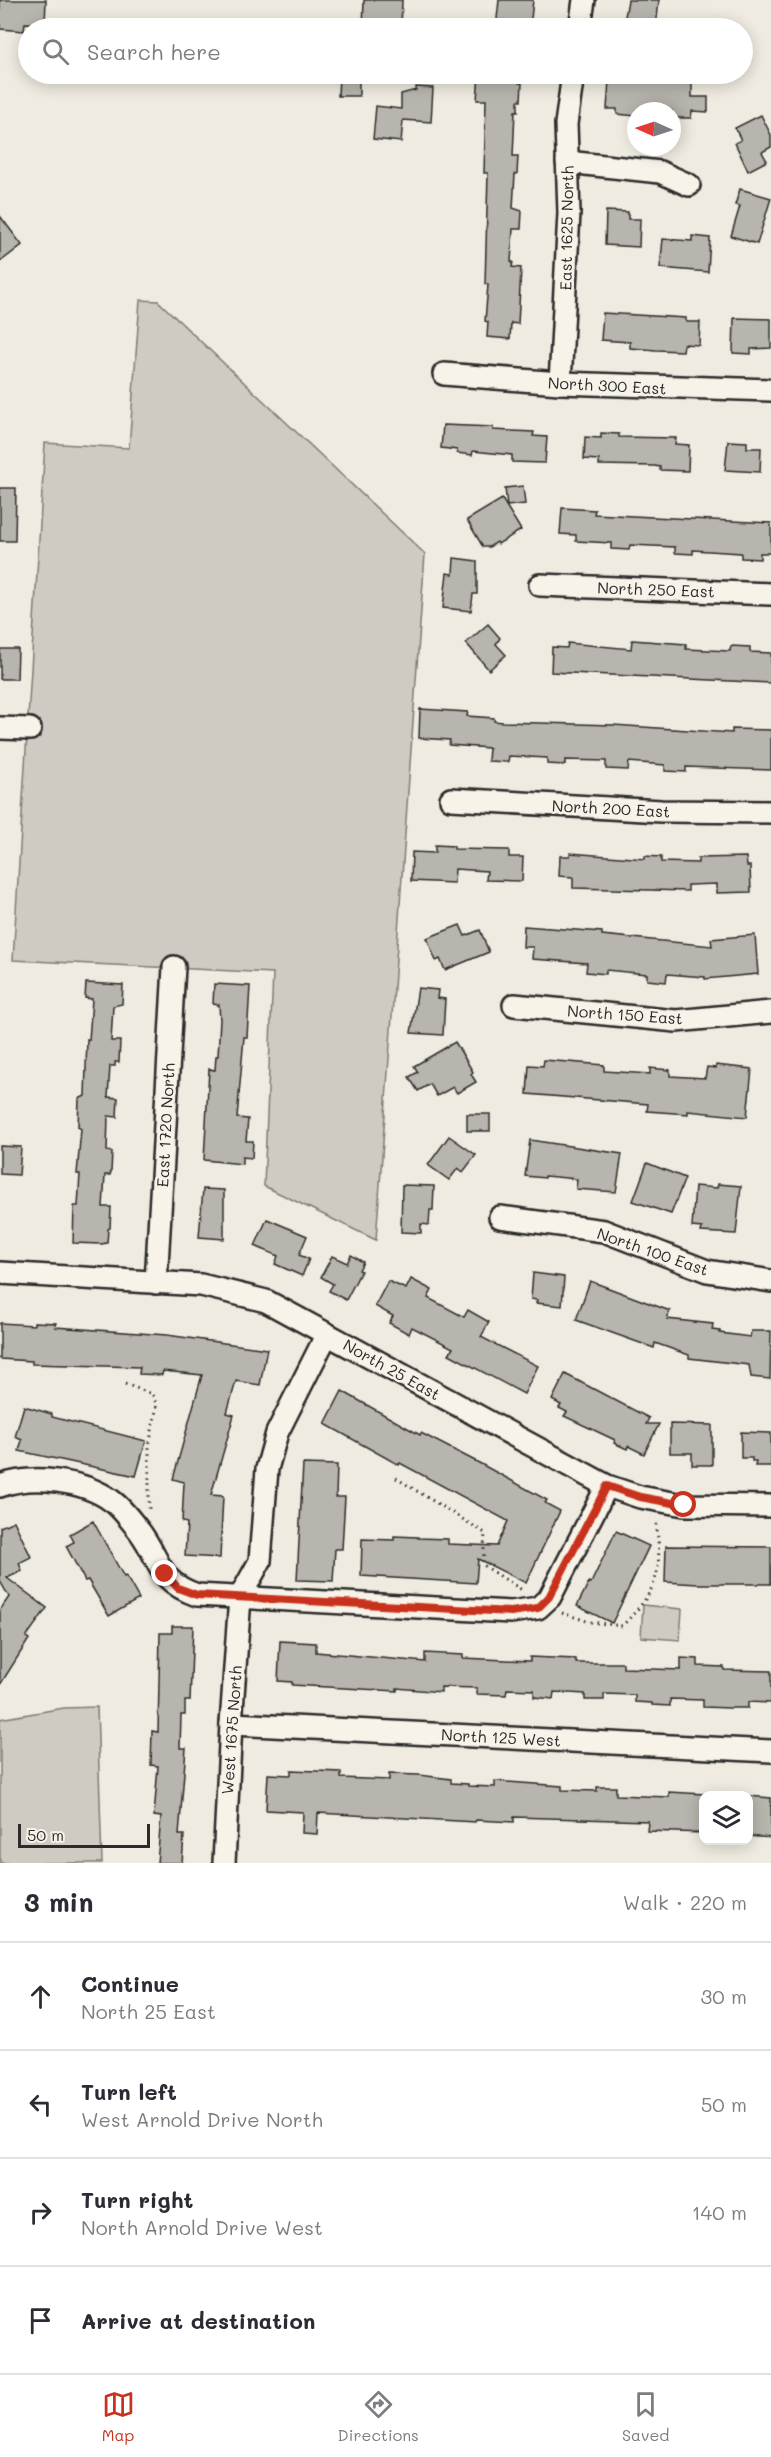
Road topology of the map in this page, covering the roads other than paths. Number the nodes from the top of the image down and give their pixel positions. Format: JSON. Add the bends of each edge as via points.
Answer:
{"nodes":[{"id":1,"x":584,"y":0,"type":"edge"},
{"id":2,"x":581,"y":18,"type":"edge"},
{"id":3,"x":572,"y":84,"type":"edge"},
{"id":4,"x":567,"y":162,"type":"junction"},
{"id":5,"x":689,"y":185,"type":"dead end"},
{"id":6,"x":444,"y":374,"type":"dead end"},
{"id":7,"x":560,"y":383,"type":"junction"},
{"id":8,"x":771,"y":390,"type":"edge"},
{"id":9,"x":540,"y":585,"type":"dead end"},
{"id":10,"x":771,"y":594,"type":"edge"},
{"id":11,"x":0,"y":728,"type":"edge"},
{"id":12,"x":30,"y":729,"type":"dead end"},
{"id":13,"x":451,"y":799,"type":"dead end"},
{"id":14,"x":771,"y":812,"type":"edge"},
{"id":15,"x":174,"y":967,"type":"dead end"},
{"id":16,"x":514,"y":1005,"type":"dead end"},
{"id":17,"x":771,"y":1012,"type":"edge"},
{"id":18,"x":500,"y":1217,"type":"dead end"},
{"id":19,"x":0,"y":1273,"type":"edge"},
{"id":20,"x":771,"y":1281,"type":"edge"},
{"id":21,"x":156,"y":1283,"type":"junction"},
{"id":22,"x":327,"y":1334,"type":"junction"},
{"id":23,"x":0,"y":1486,"type":"edge"},
{"id":24,"x":607,"y":1486,"type":"junction"},
{"id":25,"x":771,"y":1506,"type":"edge"},
{"id":26,"x":240,"y":1597,"type":"junction"},
{"id":27,"x":231,"y":1724,"type":"junction"},
{"id":28,"x":771,"y":1751,"type":"edge"},
{"id":29,"x":224,"y":1863,"type":"edge"}],
"edges":[{"from":1,"to":2,"type":"street"},
{"from":3,"to":4,"type":"street","name":"East 1625 North","via":[[566,124]]},
{"from":4,"to":5,"type":"street","via":[[660,172]]},
{"from":4,"to":7,"type":"street","name":"East 1625 North","via":[[569,213]]},
{"from":6,"to":7,"type":"street","name":"North 300 East"},
{"from":7,"to":8,"type":"street","name":"North 300 East"},
{"from":9,"to":10,"type":"street","name":"North 250 East"},
{"from":11,"to":12,"type":"street"},
{"from":13,"to":14,"type":"street","name":"North 200 East","via":[[661,811]]},
{"from":15,"to":21,"type":"street","name":"East 1720 North"},
{"from":16,"to":17,"type":"street","name":"North 150 East","via":[[676,1021]]},
{"from":18,"to":20,"type":"street","name":"North 100 East","via":[[604,1231],[707,1271]]},
{"from":19,"to":21,"type":"street","name":"North 25 East"},
{"from":21,"to":22,"type":"street","name":"North 25 East","via":[[201,1286],[266,1301]]},
{"from":22,"to":24,"type":"street","name":"North 25 East"},
{"from":22,"to":26,"type":"street","via":[[277,1433],[267,1469],[260,1561]]},
{"from":23,"to":26,"type":"street","via":[[30,1479],[83,1487],[112,1501],[141,1533],[178,1588],[197,1595]]},
{"from":24,"to":25,"type":"street","name":"North 25 East","via":[[684,1505]]},
{"from":24,"to":26,"type":"street","via":[[549,1597],[540,1604],[511,1612]]},
{"from":26,"to":27,"type":"street","name":"West 1675 North"},
{"from":27,"to":28,"type":"street","name":"North 125 West"},
{"from":27,"to":29,"type":"street","name":"West 1675 North"}]}
